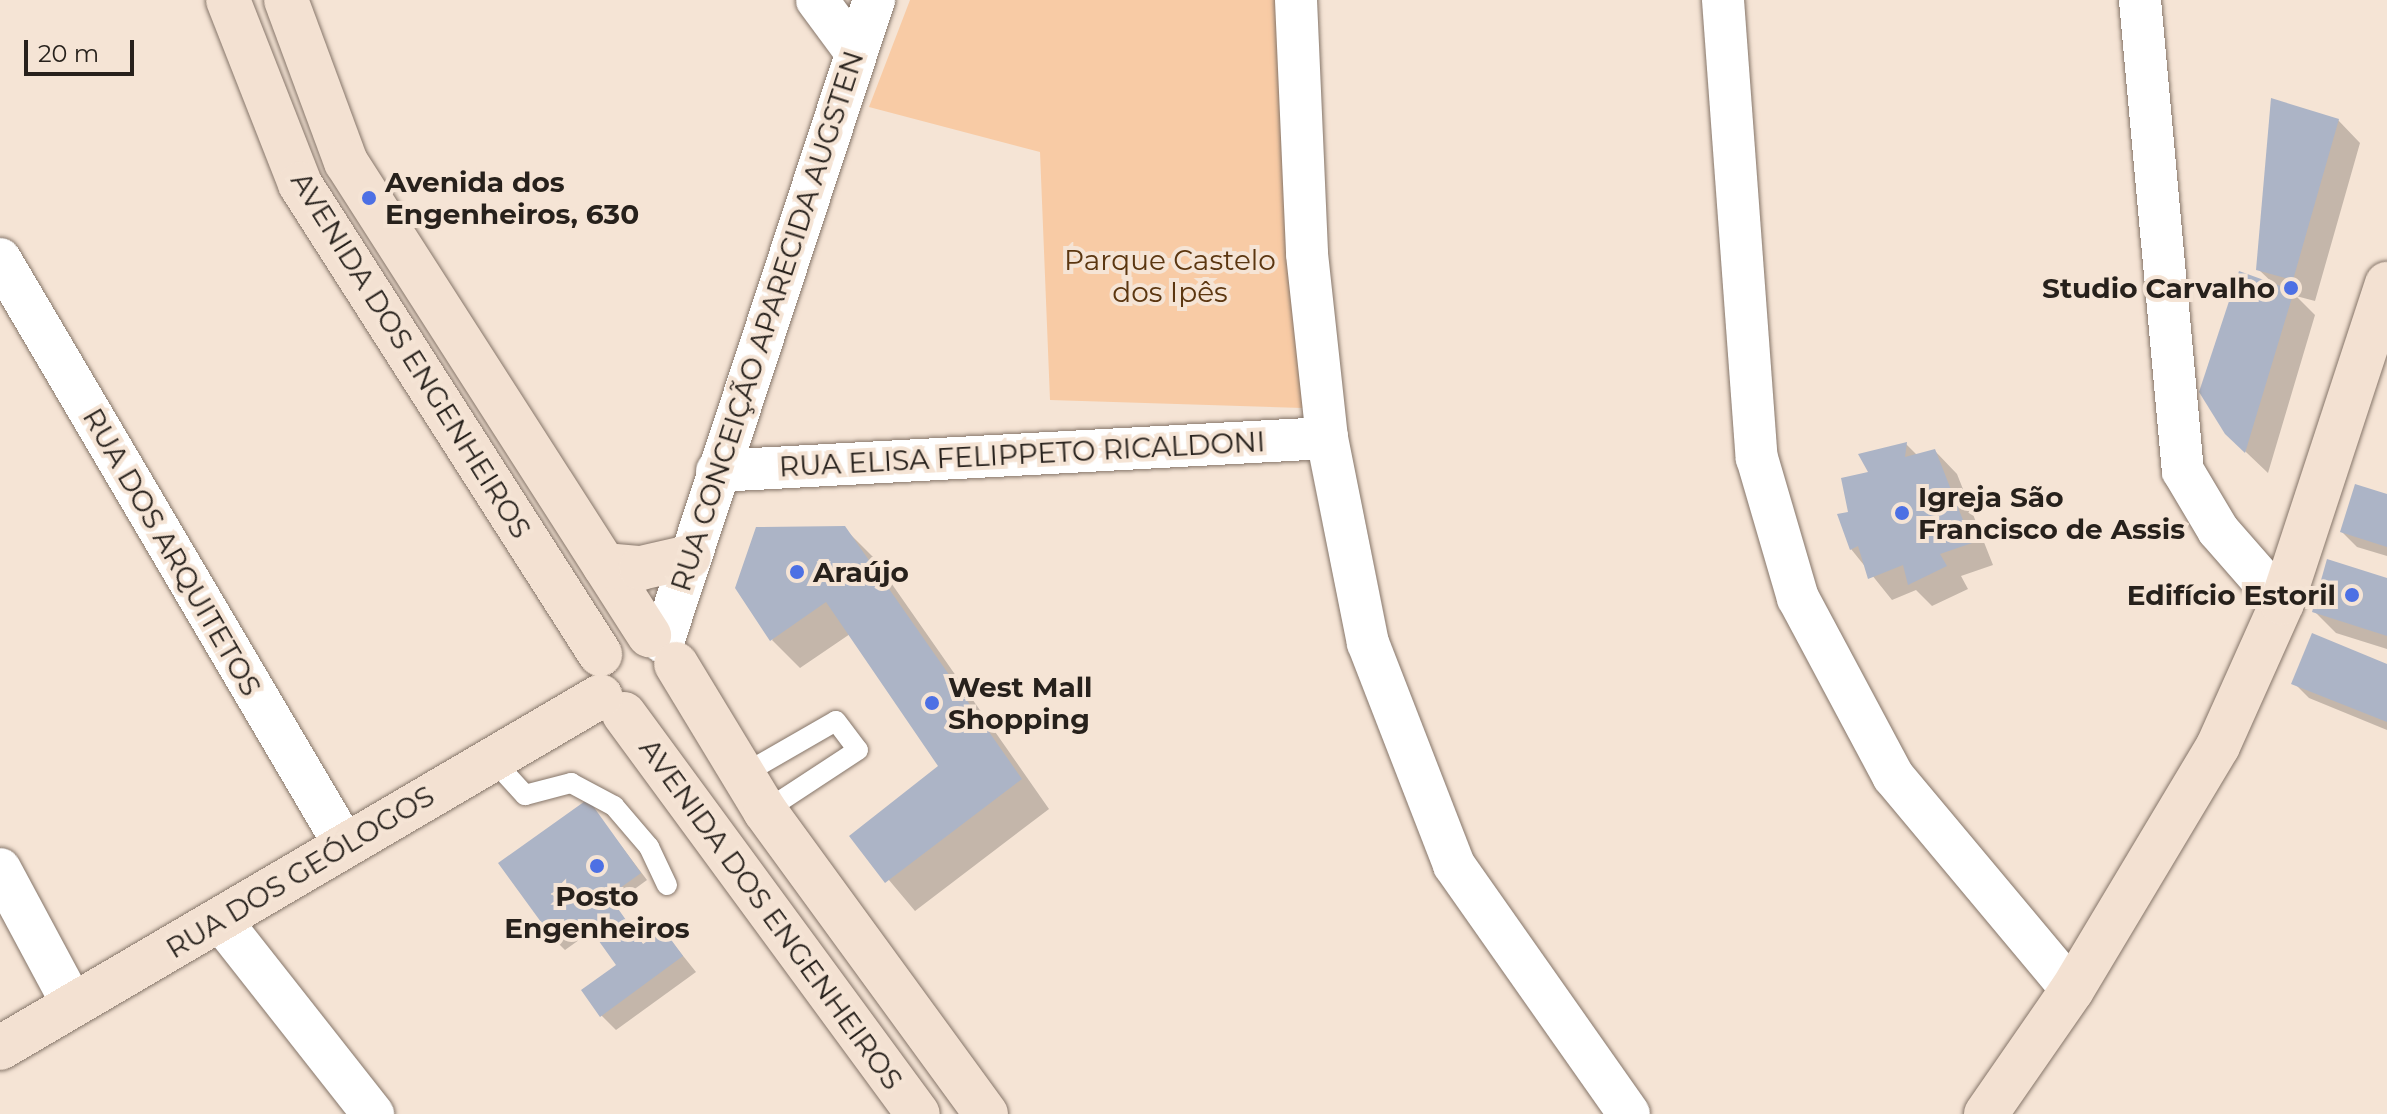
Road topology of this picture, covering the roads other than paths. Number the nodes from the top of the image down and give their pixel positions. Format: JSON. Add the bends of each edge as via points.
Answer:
{"nodes":[{"id":1,"x":228,"y":0,"type":"edge"},
{"id":2,"x":286,"y":0,"type":"edge"},
{"id":3,"x":817,"y":0,"type":"edge"},
{"id":4,"x":874,"y":0,"type":"edge"},
{"id":5,"x":1296,"y":0,"type":"edge"},
{"id":6,"x":1723,"y":0,"type":"edge"},
{"id":7,"x":2140,"y":0,"type":"edge"},
{"id":8,"x":854,"y":50,"type":"junction"},
{"id":9,"x":0,"y":259,"type":"edge"},
{"id":10,"x":2387,"y":284,"type":"edge"},
{"id":11,"x":1327,"y":438,"type":"junction"},
{"id":12,"x":717,"y":471,"type":"junction"},
{"id":13,"x":689,"y":557,"type":"junction"},
{"id":14,"x":604,"y":565,"type":"junction"},
{"id":15,"x":2282,"y":603,"type":"junction"},
{"id":16,"x":663,"y":647,"type":"junction"},
{"id":17,"x":608,"y":688,"type":"junction"},
{"id":18,"x":492,"y":759,"type":"junction"},
{"id":19,"x":742,"y":775,"type":"junction"},
{"id":20,"x":765,"y":811,"type":"junction"},
{"id":21,"x":344,"y":844,"type":"junction"},
{"id":22,"x":0,"y":869,"type":"edge"},
{"id":23,"x":810,"y":873,"type":"junction"},
{"id":24,"x":667,"y":885,"type":"dead end"},
{"id":25,"x":765,"y":909,"type":"junction"},
{"id":26,"x":221,"y":921,"type":"junction"},
{"id":27,"x":2072,"y":990,"type":"junction"},
{"id":28,"x":73,"y":1005,"type":"junction"},
{"id":29,"x":0,"y":1048,"type":"edge"},
{"id":30,"x":373,"y":1114,"type":"edge"},
{"id":31,"x":918,"y":1114,"type":"edge"},
{"id":32,"x":986,"y":1114,"type":"edge"},
{"id":33,"x":1629,"y":1114,"type":"edge"},
{"id":34,"x":1986,"y":1114,"type":"edge"}],
"edges":[{"from":1,"to":17,"type":"street","name":"AVENIDA DOS ENGENHEIROS","via":[[300,184]]},
{"from":2,"to":14,"type":"street","name":"AVENIDA DOS ENGENHEIROS","via":[[346,162]]},
{"from":3,"to":8,"type":"street"},
{"from":4,"to":8,"type":"street","name":"RUA CONCEIÇÃO APARECIDA AUGSTEN"},
{"from":5,"to":11,"type":"street","via":[[1307,254]]},
{"from":6,"to":27,"type":"street","via":[[1757,458],[1798,598],[1893,776]]},
{"from":7,"to":15,"type":"street","via":[[2183,471],[2218,530]]},
{"from":8,"to":12,"type":"street","name":"RUA CONCEIÇÃO APARECIDA AUGSTEN"},
{"from":9,"to":21,"type":"street","name":"RUA DOS ARQUITETOS"},
{"from":10,"to":15,"type":"street"},
{"from":11,"to":12,"type":"street","name":"RUA ELISA FELIPPETO RICALDONI"},
{"from":11,"to":33,"type":"street","via":[[1368,643],[1454,865]]},
{"from":12,"to":13,"type":"street","name":"RUA CONCEIÇÃO APARECIDA AUGSTEN"},
{"from":13,"to":14,"type":"street","via":[[641,568]]},
{"from":13,"to":16,"type":"street","name":"RUA CONCEIÇÃO APARECIDA AUGSTEN"},
{"from":14,"to":16,"type":"street","name":"AVENIDA DOS ENGENHEIROS"},
{"from":15,"to":27,"type":"street","via":[[2218,746]]},
{"from":16,"to":17,"type":"street","name":"RUA DOS GEÓLOGOS","via":[[616,638]]},
{"from":16,"to":17,"type":"street","via":[[675,689],[660,709]]},
{"from":16,"to":19,"type":"street","name":"AVENIDA DOS ENGENHEIROS"},
{"from":17,"to":18,"type":"street","name":"RUA DOS GEÓLOGOS"},
{"from":17,"to":25,"type":"street","name":"AVENIDA DOS ENGENHEIROS"},
{"from":18,"to":21,"type":"street","name":"RUA DOS GEÓLOGOS"},
{"from":18,"to":24,"type":"lane","via":[[525,795],[571,783],[614,806],[649,847]]},
{"from":19,"to":20,"type":"street","name":"AVENIDA DOS ENGENHEIROS"},
{"from":19,"to":20,"type":"lane","via":[[836,721],[858,750]]},
{"from":20,"to":23,"type":"street","name":"AVENIDA DOS ENGENHEIROS"},
{"from":21,"to":26,"type":"street","name":"RUA DOS GEÓLOGOS"},
{"from":22,"to":28,"type":"street"},
{"from":23,"to":25,"type":"street"},
{"from":23,"to":32,"type":"street","name":"AVENIDA DOS ENGENHEIROS"},
{"from":25,"to":31,"type":"street","name":"AVENIDA DOS ENGENHEIROS"},
{"from":26,"to":28,"type":"street","name":"RUA DOS GEÓLOGOS"},
{"from":26,"to":30,"type":"street"},
{"from":27,"to":34,"type":"street"},
{"from":28,"to":29,"type":"street","name":"RUA DOS GEÓLOGOS"}]}
